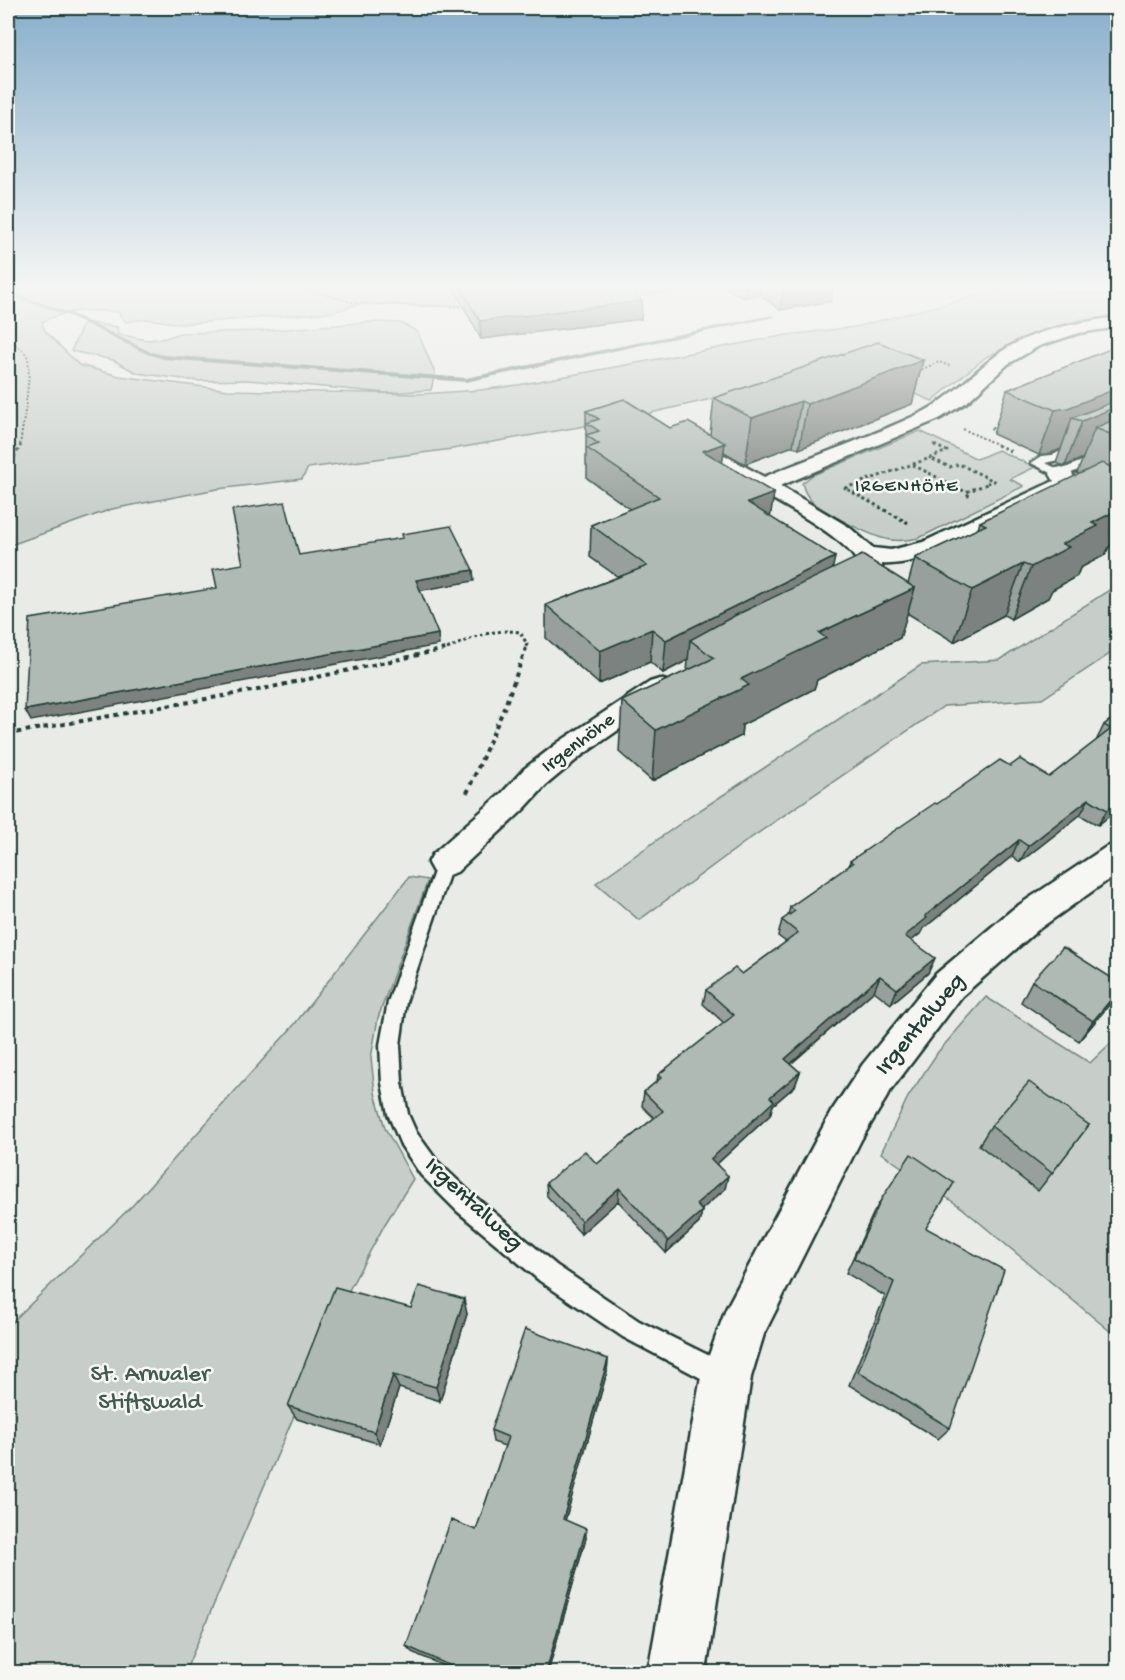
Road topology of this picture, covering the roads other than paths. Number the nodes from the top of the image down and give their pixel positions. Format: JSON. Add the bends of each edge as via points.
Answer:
{"nodes":[{"id":1,"x":995,"y":365,"type":"edge"},
{"id":2,"x":1118,"y":430,"type":"edge"},
{"id":3,"x":690,"y":444,"type":"edge"},
{"id":4,"x":1118,"y":448,"type":"edge"},
{"id":5,"x":1060,"y":474,"type":"junction"},
{"id":6,"x":763,"y":485,"type":"junction"},
{"id":7,"x":867,"y":555,"type":"junction"},
{"id":8,"x":829,"y":603,"type":"edge"},
{"id":9,"x":685,"y":674,"type":"edge"},
{"id":10,"x":1118,"y":856,"type":"edge"},
{"id":11,"x":445,"y":863,"type":"joint"},
{"id":12,"x":726,"y":1377,"type":"junction"},
{"id":13,"x":677,"y":1672,"type":"edge"}],
"edges":[{"from":1,"to":6,"type":"street","via":[[950,405],[932,415]]},
{"from":2,"to":5,"type":"lane","via":[[1036,463]]},
{"from":3,"to":6,"type":"street"},
{"from":4,"to":5,"type":"lane"},
{"from":5,"to":7,"type":"street","via":[[1067,483],[931,548],[891,557]]},
{"from":6,"to":7,"type":"street","via":[[835,529]]},
{"from":7,"to":8,"type":"street","via":[[871,567],[868,579]]},
{"from":9,"to":11,"type":"street","name":"Irgenhöhe","via":[[570,749]]},
{"from":10,"to":12,"type":"street","name":"Irgentalweg","via":[[1011,931],[949,985],[910,1032],[846,1126],[744,1326]]},
{"from":11,"to":12,"type":"lane","name":"Irgentalweg","via":[[397,1002],[390,1045],[398,1114],[408,1138],[429,1168],[465,1203],[548,1273],[631,1329]]},
{"from":12,"to":13,"type":"street","name":"Irgentalweg"}]}
